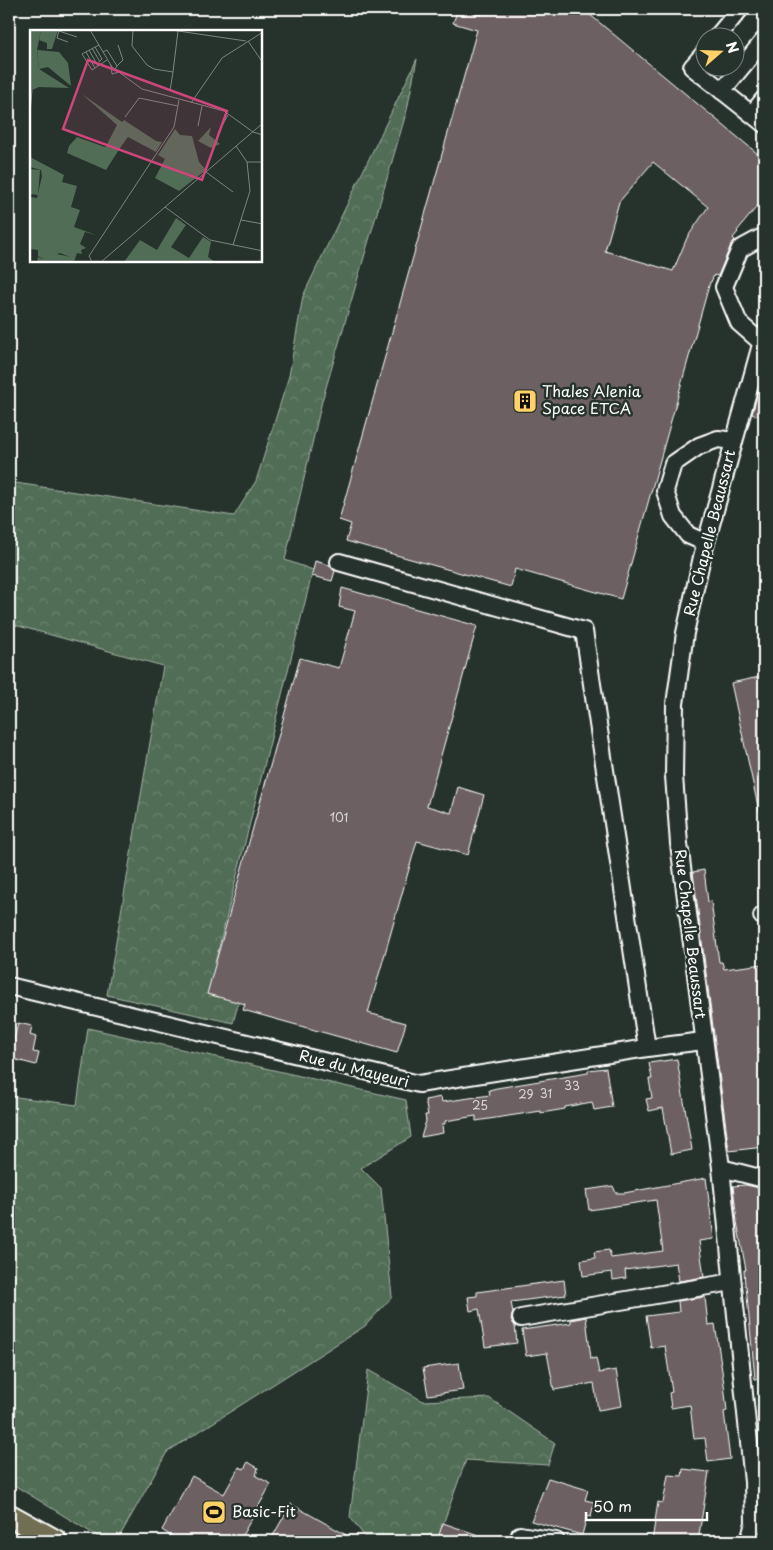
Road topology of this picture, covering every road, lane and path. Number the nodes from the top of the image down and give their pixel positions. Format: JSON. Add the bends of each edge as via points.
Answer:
{"nodes":[{"id":1,"x":740,"y":9,"type":"edge"},
{"id":2,"x":724,"y":28,"type":"edge"},
{"id":3,"x":764,"y":40,"type":"edge"},
{"id":4,"x":706,"y":78,"type":"edge"},
{"id":5,"x":722,"y":91,"type":"junction"},
{"id":6,"x":764,"y":99,"type":"edge"},
{"id":7,"x":758,"y":119,"type":"edge"},
{"id":8,"x":764,"y":236,"type":"edge"},
{"id":9,"x":763,"y":338,"type":"edge"},
{"id":10,"x":734,"y":442,"type":"junction"},
{"id":11,"x":706,"y":543,"type":"junction"},
{"id":12,"x":340,"y":562,"type":"dead end"},
{"id":13,"x":9,"y":986,"type":"edge"},
{"id":14,"x":703,"y":1041,"type":"junction"},
{"id":15,"x":647,"y":1048,"type":"junction"},
{"id":16,"x":721,"y":1168,"type":"junction"},
{"id":17,"x":764,"y":1179,"type":"edge"},
{"id":18,"x":732,"y":1282,"type":"junction"},
{"id":19,"x":521,"y":1318,"type":"dead end"},
{"id":20,"x":9,"y":1514,"type":"edge"},
{"id":21,"x":520,"y":1535,"type":"dead end"},
{"id":22,"x":56,"y":1541,"type":"edge"},
{"id":23,"x":556,"y":1541,"type":"edge"},
{"id":24,"x":749,"y":1541,"type":"edge"}],
"edges":[{"from":1,"to":2,"type":"street"},
{"from":3,"to":5,"type":"street"},
{"from":4,"to":5,"type":"street"},
{"from":5,"to":7,"type":"street"},
{"from":6,"to":7,"type":"street"},
{"from":8,"to":9,"type":"street","via":[[740,249],[724,286],[739,323]]},
{"from":9,"to":10,"type":"street","name":"Rue Chapelle Beaussart"},
{"from":10,"to":11,"type":"street","name":"Rue Chapelle Beaussart"},
{"from":10,"to":11,"type":"street","via":[[718,439],[698,446],[673,464],[665,490],[673,516],[688,535]]},
{"from":11,"to":14,"type":"street","name":"Rue Chapelle Beaussart","via":[[685,633],[675,704],[674,776]]},
{"from":12,"to":15,"type":"street","via":[[584,631]]},
{"from":13,"to":15,"type":"street","name":"Rue du Mayeuri","via":[[420,1084]]},
{"from":14,"to":15,"type":"street","name":"Rue du Mayeuri"},
{"from":14,"to":16,"type":"street","name":"Rue Chapelle Beaussart"},
{"from":16,"to":17,"type":"street"},
{"from":16,"to":18,"type":"street","name":"Rue Chapelle Beaussart"},
{"from":18,"to":19,"type":"street"},
{"from":18,"to":24,"type":"street","name":"Rue Chapelle Beaussart","via":[[753,1482],[754,1523]]},
{"from":20,"to":22,"type":"main road"},
{"from":21,"to":23,"type":"street"}]}
